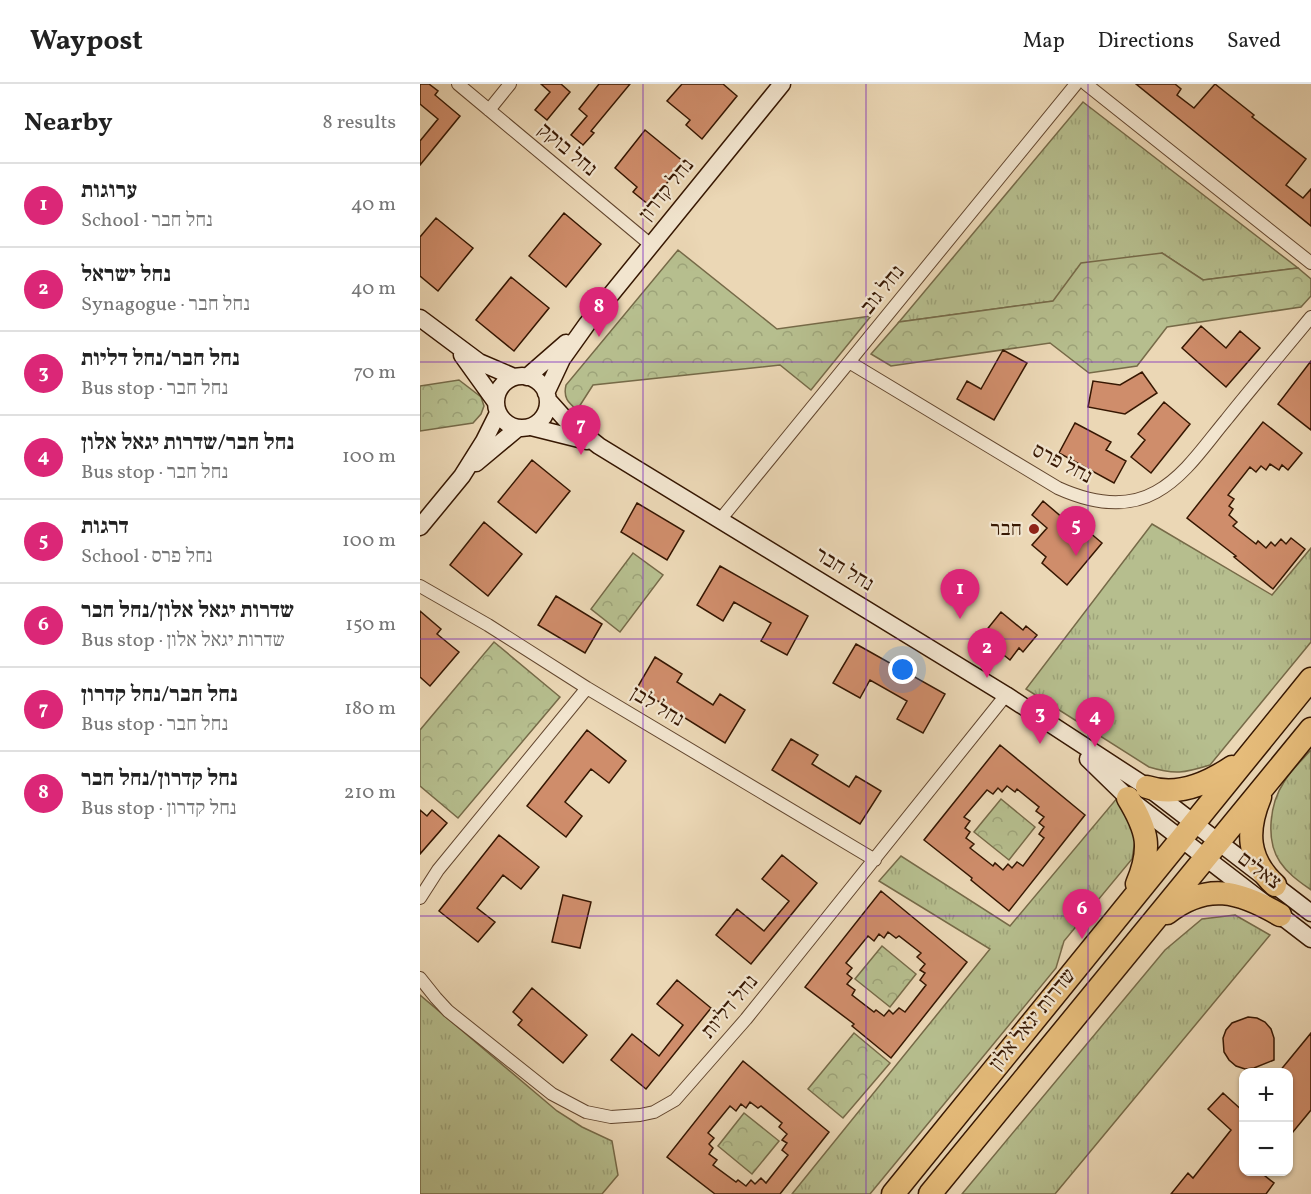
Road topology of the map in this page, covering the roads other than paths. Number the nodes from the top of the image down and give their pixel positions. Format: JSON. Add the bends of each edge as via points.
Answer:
{"nodes":[{"id":1,"x":458,"y":84,"type":"edge"},
{"id":2,"x":510,"y":84,"type":"edge"},
{"id":3,"x":782,"y":84,"type":"edge"},
{"id":4,"x":1076,"y":84,"type":"edge"},
{"id":5,"x":1086,"y":84,"type":"edge"},
{"id":6,"x":489,"y":110,"type":"junction"},
{"id":7,"x":651,"y":245,"type":"junction"},
{"id":8,"x":1311,"y":263,"type":"edge"},
{"id":9,"x":1311,"y":317,"type":"edge"},
{"id":10,"x":420,"y":318,"type":"edge"},
{"id":11,"x":587,"y":324,"type":"junction"},
{"id":12,"x":454,"y":345,"type":"junction"},
{"id":13,"x":849,"y":362,"type":"junction"},
{"id":14,"x":520,"y":377,"type":"junction"},
{"id":15,"x":547,"y":397,"type":"junction"},
{"id":16,"x":497,"y":407,"type":"junction"},
{"id":17,"x":524,"y":428,"type":"junction"},
{"id":18,"x":599,"y":446,"type":"junction"},
{"id":19,"x":462,"y":476,"type":"junction"},
{"id":20,"x":720,"y":520,"type":"junction"},
{"id":21,"x":420,"y":527,"type":"edge"},
{"id":22,"x":420,"y":586,"type":"edge"},
{"id":23,"x":1311,"y":679,"type":"edge"},
{"id":24,"x":587,"y":688,"type":"junction"},
{"id":25,"x":1006,"y":695,"type":"junction"},
{"id":26,"x":1311,"y":729,"type":"edge"},
{"id":27,"x":1246,"y":758,"type":"junction"},
{"id":28,"x":1269,"y":780,"type":"junction"},
{"id":29,"x":1138,"y":793,"type":"junction"},
{"id":30,"x":1187,"y":830,"type":"junction"},
{"id":31,"x":1212,"y":850,"type":"junction"},
{"id":32,"x":875,"y":860,"type":"junction"},
{"id":33,"x":1275,"y":885,"type":"junction"},
{"id":34,"x":420,"y":898,"type":"edge"},
{"id":35,"x":1127,"y":903,"type":"junction"},
{"id":36,"x":1311,"y":913,"type":"edge"},
{"id":37,"x":1280,"y":915,"type":"junction"},
{"id":38,"x":1145,"y":931,"type":"junction"},
{"id":39,"x":1311,"y":939,"type":"edge"},
{"id":40,"x":420,"y":978,"type":"edge"},
{"id":41,"x":893,"y":1194,"type":"edge"},
{"id":42,"x":930,"y":1194,"type":"edge"}],
"edges":[{"from":1,"to":6,"type":"street","name":"נחל בוקק"},
{"from":2,"to":6,"type":"street"},
{"from":3,"to":7,"type":"street","name":"נחל קדרון"},
{"from":4,"to":13,"type":"street","name":"נחל גוב"},
{"from":5,"to":8,"type":"street"},
{"from":6,"to":7,"type":"street","name":"נחל בוקק"},
{"from":7,"to":11,"type":"street","name":"נחל קדרון"},
{"from":9,"to":13,"type":"street","name":"נחל פרס","via":[[1182,471],[1154,493],[1119,502],[1080,498],[1058,488]]},
{"from":10,"to":12,"type":"street"},
{"from":11,"to":14,"type":"street","name":"נחל קדרון"},
{"from":11,"to":15,"type":"street","name":"נחל קדרון","via":[[562,359]]},
{"from":12,"to":14,"type":"street","via":[[479,362]]},
{"from":12,"to":16,"type":"street"},
{"from":13,"to":20,"type":"street","name":"נחל גוב"},
{"from":14,"to":15,"type":"street","via":[[539,382]]},
{"from":14,"to":16,"type":"street","via":[[502,384],[496,395]]},
{"from":15,"to":17,"type":"street","via":[[546,413],[537,424]]},
{"from":15,"to":18,"type":"street","name":"נחל חבר","via":[[566,420]]},
{"from":16,"to":17,"type":"street","via":[[505,423]]},
{"from":16,"to":19,"type":"street","via":[[484,441]]},
{"from":17,"to":18,"type":"street","name":"נחל חבר","via":[[572,436]]},
{"from":17,"to":19,"type":"street"},
{"from":18,"to":20,"type":"street","name":"נחל חבר"},
{"from":19,"to":21,"type":"street"},
{"from":20,"to":25,"type":"street","name":"נחל חבר"},
{"from":22,"to":24,"type":"street","name":"נחל לבן"},
{"from":23,"to":27,"type":"highway","name":"שדרות יגאל אלון"},
{"from":24,"to":32,"type":"street","name":"נחל לבן"},
{"from":24,"to":34,"type":"street","via":[[438,870]]},
{"from":25,"to":29,"type":"street","name":"נחל חבר"},
{"from":25,"to":32,"type":"street","name":"נחל דליות"},
{"from":26,"to":28,"type":"highway","name":"שדרות יגאל אלון"},
{"from":27,"to":29,"type":"highway","via":[[1191,787]]},
{"from":27,"to":30,"type":"highway","name":"שדרות יגאל אלון"},
{"from":28,"to":31,"type":"highway","name":"שדרות יגאל אלון"},
{"from":28,"to":33,"type":"highway","via":[[1255,808],[1250,832],[1259,867]]},
{"from":29,"to":30,"type":"street","name":"נחל חבר"},
{"from":29,"to":35,"type":"highway","via":[[1147,843],[1144,864]]},
{"from":30,"to":31,"type":"street","name":"נחל חבר"},
{"from":30,"to":35,"type":"highway","name":"שדרות יגאל אלון"},
{"from":31,"to":33,"type":"street","name":"צאלים"},
{"from":31,"to":37,"type":"street","name":"צאלים"},
{"from":31,"to":38,"type":"highway","name":"שדרות יגאל אלון"},
{"from":32,"to":40,"type":"street","name":"נחל דליות","via":[[688,1086],[675,1100],[654,1112],[611,1117],[571,1106],[448,1011]]},
{"from":33,"to":36,"type":"street","name":"צאלים"},
{"from":35,"to":41,"type":"highway","name":"שדרות יגאל אלון"},
{"from":37,"to":38,"type":"highway","via":[[1241,896],[1210,893],[1184,901]]},
{"from":37,"to":39,"type":"street","name":"צאלים"},
{"from":38,"to":42,"type":"highway","name":"שדרות יגאל אלון"}]}
